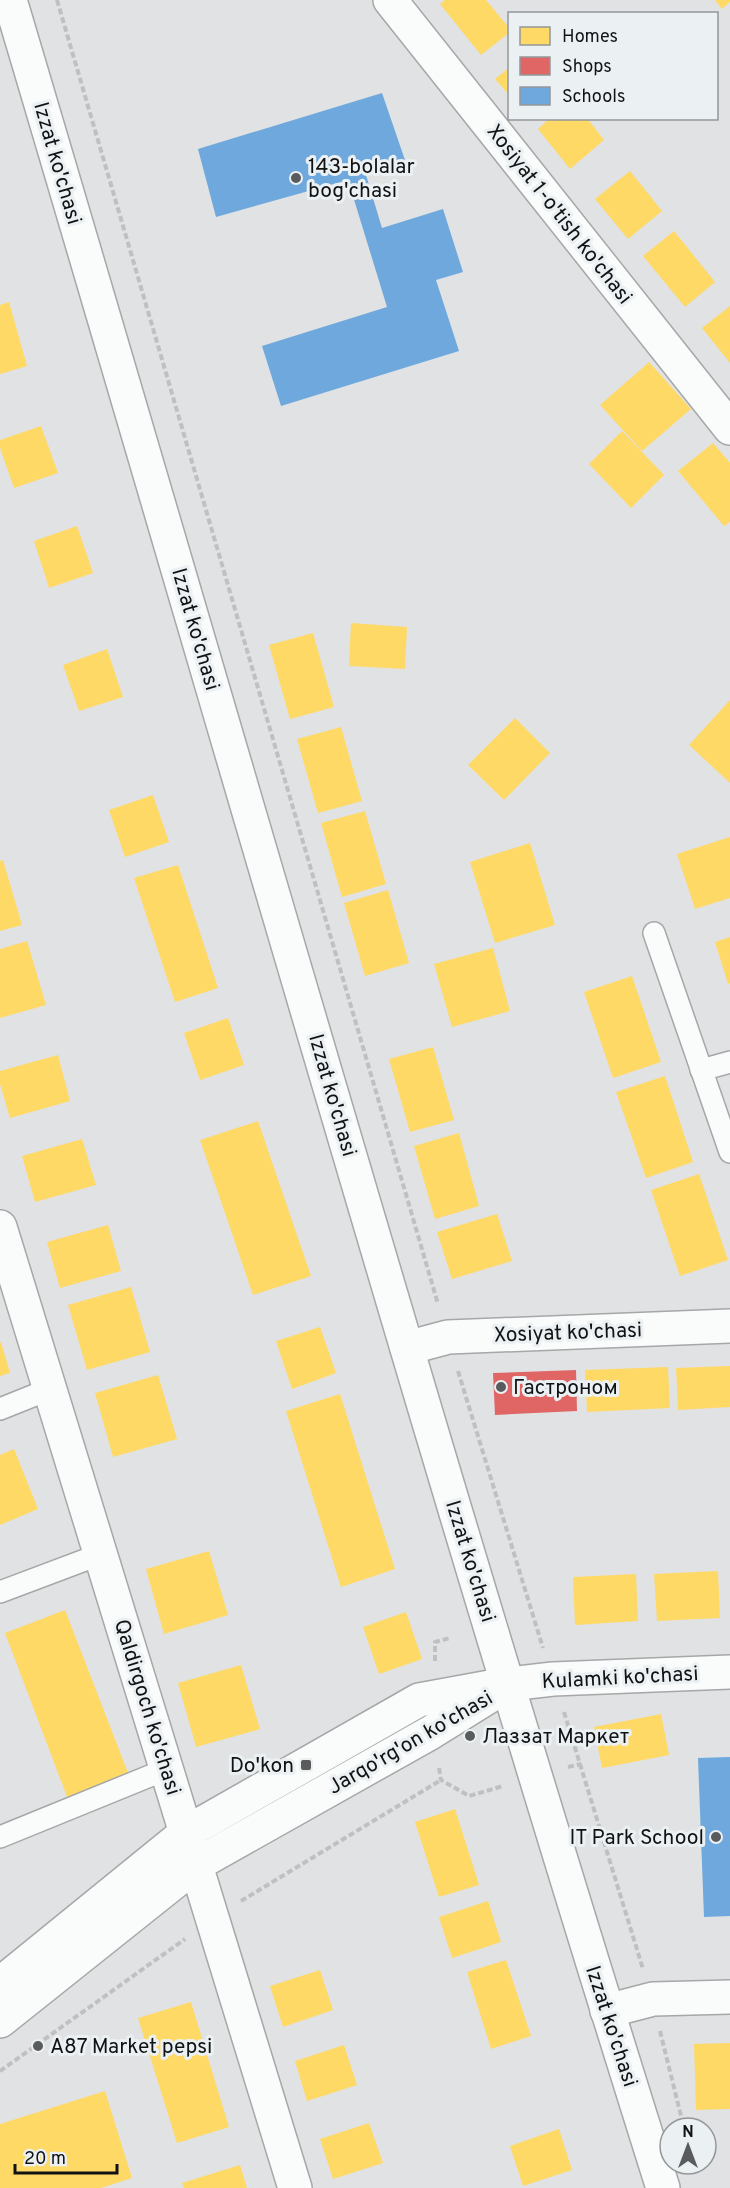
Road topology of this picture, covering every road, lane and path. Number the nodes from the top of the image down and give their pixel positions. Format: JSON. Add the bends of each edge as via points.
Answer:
{"nodes":[{"id":1,"x":10,"y":0,"type":"edge"},
{"id":2,"x":57,"y":0,"type":"edge"},
{"id":3,"x":390,"y":0,"type":"edge"},
{"id":4,"x":730,"y":428,"type":"edge"},
{"id":5,"x":654,"y":933,"type":"dead end"},
{"id":6,"x":730,"y":1062,"type":"edge"},
{"id":7,"x":702,"y":1070,"type":"junction"},
{"id":8,"x":730,"y":1152,"type":"edge"},
{"id":9,"x":0,"y":1227,"type":"edge"},
{"id":10,"x":730,"y":1326,"type":"edge"},
{"id":11,"x":448,"y":1337,"type":"junction"},
{"id":12,"x":407,"y":1348,"type":"junction"},
{"id":13,"x":50,"y":1389,"type":"junction"},
{"id":14,"x":0,"y":1408,"type":"edge"},
{"id":15,"x":101,"y":1554,"type":"junction"},
{"id":16,"x":0,"y":1592,"type":"edge"},
{"id":17,"x":535,"y":1623,"type":"junction"},
{"id":18,"x":528,"y":1624,"type":"dead end"},
{"id":19,"x":450,"y":1638,"type":"dead end"},
{"id":20,"x":427,"y":1665,"type":"dead end"},
{"id":21,"x":730,"y":1672,"type":"edge"},
{"id":22,"x":552,"y":1679,"type":"junction"},
{"id":23,"x":509,"y":1684,"type":"junction"},
{"id":24,"x":438,"y":1763,"type":"dead end"},
{"id":25,"x":167,"y":1769,"type":"junction"},
{"id":26,"x":493,"y":1789,"type":"dead end"},
{"id":27,"x":187,"y":1832,"type":"junction"},
{"id":28,"x":0,"y":1837,"type":"edge"},
{"id":29,"x":197,"y":1864,"type":"junction"},
{"id":30,"x":0,"y":1984,"type":"edge"},
{"id":31,"x":730,"y":1997,"type":"edge"},
{"id":32,"x":652,"y":1999,"type":"junction"},
{"id":33,"x":608,"y":2011,"type":"junction"},
{"id":34,"x":0,"y":2021,"type":"edge"},
{"id":35,"x":681,"y":2116,"type":"edge"},
{"id":36,"x":295,"y":2188,"type":"edge"},
{"id":37,"x":663,"y":2188,"type":"edge"}],
"edges":[{"from":1,"to":12,"type":"main road","name":"Izzat ko'chasi"},
{"from":2,"to":11,"type":"path"},
{"from":3,"to":4,"type":"main road","name":"Xosiyat 1-o'tish ko'chasi"},
{"from":5,"to":7,"type":"lane"},
{"from":6,"to":7,"type":"lane"},
{"from":7,"to":8,"type":"lane"},
{"from":9,"to":13,"type":"main road","name":"Qaldirgoch ko'chasi"},
{"from":10,"to":11,"type":"main road","name":"Xosiyat ko'chasi"},
{"from":11,"to":12,"type":"main road","name":"Xosiyat ko'chasi"},
{"from":11,"to":17,"type":"path"},
{"from":12,"to":23,"type":"main road","name":"Izzat ko'chasi"},
{"from":13,"to":14,"type":"lane"},
{"from":13,"to":15,"type":"main road","name":"Qaldirgoch ko'chasi"},
{"from":15,"to":16,"type":"lane"},
{"from":15,"to":25,"type":"main road","name":"Qaldirgoch ko'chasi"},
{"from":17,"to":18,"type":"path"},
{"from":17,"to":22,"type":"path"},
{"from":19,"to":20,"type":"path","via":[[435,1642],[437,1660]]},
{"from":21,"to":22,"type":"main road","name":"Kulamki ko'chasi"},
{"from":22,"to":23,"type":"main road","name":"Kulamki ko'chasi"},
{"from":22,"to":32,"type":"path"},
{"from":23,"to":27,"type":"main road","name":"Jarqo'rg'on ko'chasi","via":[[419,1700]]},
{"from":23,"to":29,"type":"main road","name":"Jarqo'rg'on ko'chasi"},
{"from":23,"to":33,"type":"main road","name":"Izzat ko'chasi"},
{"from":24,"to":26,"type":"path","via":[[441,1780],[469,1796]]},
{"from":25,"to":27,"type":"main road","name":"Qaldirgoch ko'chasi"},
{"from":25,"to":28,"type":"lane"},
{"from":27,"to":29,"type":"main road","name":"Qaldirgoch ko'chasi"},
{"from":27,"to":30,"type":"main road","name":"Jarqo'rg'on ko'chasi"},
{"from":29,"to":34,"type":"main road","name":"Jarqo'rg'on ko'chasi"},
{"from":29,"to":36,"type":"main road","name":"Qaldirgoch ko'chasi"},
{"from":31,"to":32,"type":"main road"},
{"from":32,"to":33,"type":"main road"},
{"from":32,"to":35,"type":"path"},
{"from":33,"to":37,"type":"main road","name":"Izzat ko'chasi"}]}
